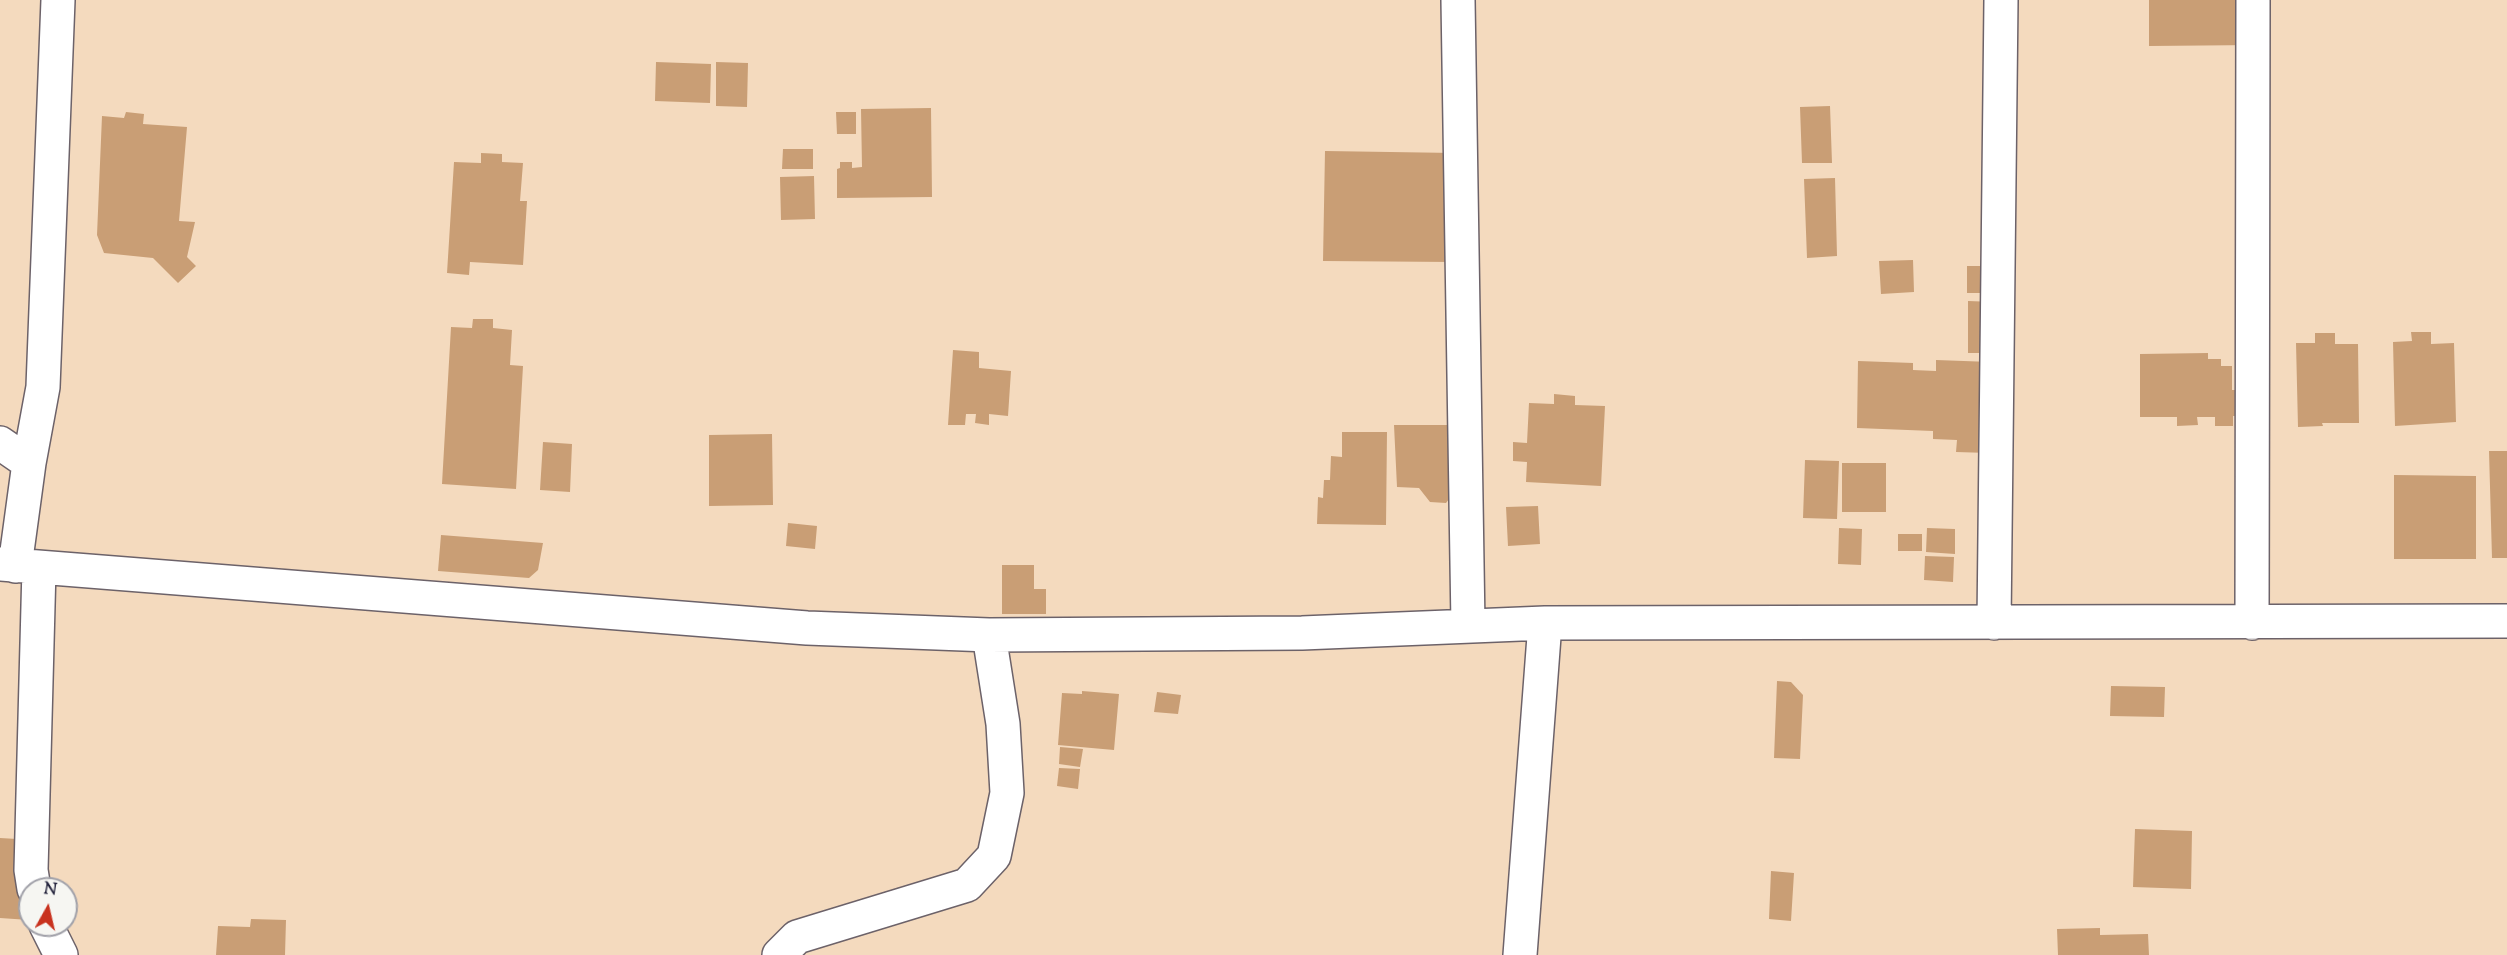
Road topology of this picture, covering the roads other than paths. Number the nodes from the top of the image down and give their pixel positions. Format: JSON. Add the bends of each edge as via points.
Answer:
{"nodes":[{"id":1,"x":58,"y":0,"type":"edge"},
{"id":2,"x":1458,"y":0,"type":"edge"},
{"id":3,"x":2001,"y":0,"type":"edge"},
{"id":4,"x":2253,"y":0,"type":"edge"},
{"id":5,"x":0,"y":443,"type":"edge"},
{"id":6,"x":29,"y":463,"type":"junction"},
{"id":7,"x":18,"y":566,"type":"edge"},
{"id":8,"x":2507,"y":621,"type":"edge"},
{"id":9,"x":2252,"y":622,"type":"junction"},
{"id":10,"x":1545,"y":623,"type":"junction"},
{"id":11,"x":1994,"y":623,"type":"junction"},
{"id":12,"x":1468,"y":624,"type":"junction"},
{"id":13,"x":989,"y":635,"type":"junction"},
{"id":14,"x":32,"y":877,"type":"edge"},
{"id":15,"x":52,"y":937,"type":"edge"},
{"id":16,"x":61,"y":955,"type":"edge"},
{"id":17,"x":780,"y":955,"type":"edge"},
{"id":18,"x":1520,"y":955,"type":"edge"}],
"edges":[{"from":1,"to":6,"type":"street","via":[[43,387]]},
{"from":2,"to":12,"type":"street"},
{"from":3,"to":11,"type":"street"},
{"from":4,"to":9,"type":"street"},
{"from":5,"to":6,"type":"street"},
{"from":6,"to":7,"type":"street"},
{"from":7,"to":13,"type":"street","via":[[807,628]]},
{"from":7,"to":14,"type":"street"},
{"from":8,"to":9,"type":"street"},
{"from":9,"to":11,"type":"street"},
{"from":10,"to":11,"type":"street"},
{"from":10,"to":12,"type":"street"},
{"from":10,"to":18,"type":"street"},
{"from":12,"to":13,"type":"street","via":[[1302,633]]},
{"from":13,"to":17,"type":"street","via":[[1003,724],[1007,793],[994,856],[967,885],[797,937]]},
{"from":15,"to":16,"type":"street"}]}
